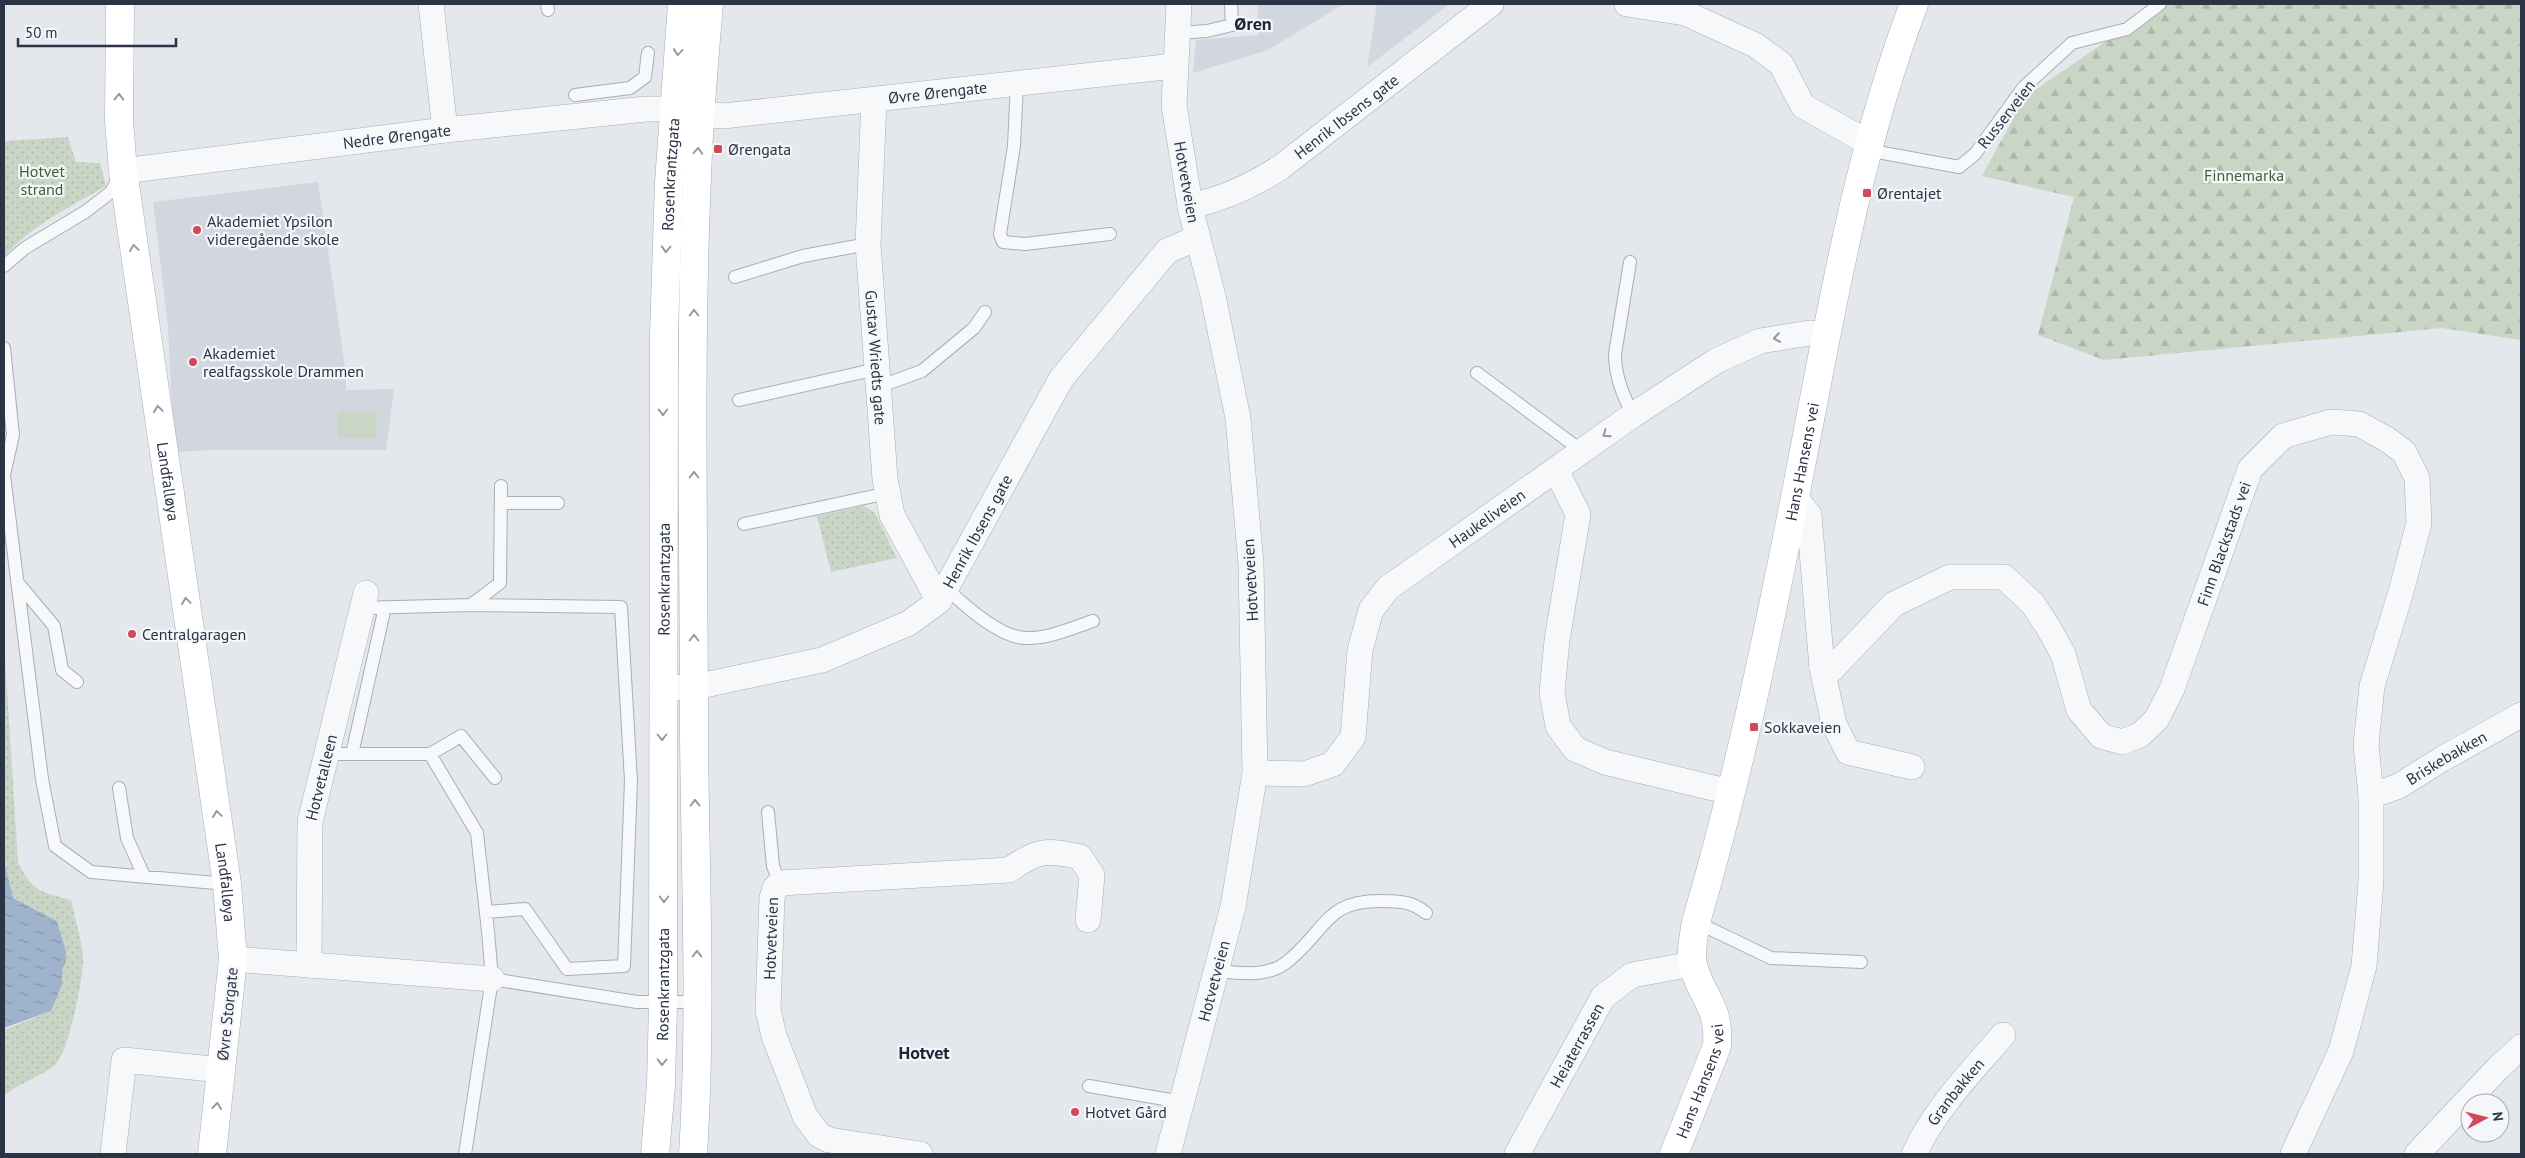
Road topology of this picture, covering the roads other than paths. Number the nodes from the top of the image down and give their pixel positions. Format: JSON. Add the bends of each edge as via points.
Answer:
{"nodes":[{"id":1,"x":120,"y":4,"type":"edge"},
{"id":2,"x":431,"y":4,"type":"edge"},
{"id":3,"x":682,"y":4,"type":"edge"},
{"id":4,"x":709,"y":4,"type":"edge"},
{"id":5,"x":1179,"y":4,"type":"edge"},
{"id":6,"x":1231,"y":4,"type":"edge"},
{"id":7,"x":1491,"y":4,"type":"edge"},
{"id":8,"x":1627,"y":4,"type":"edge"},
{"id":9,"x":1914,"y":4,"type":"edge"},
{"id":10,"x":2160,"y":4,"type":"edge"},
{"id":11,"x":1178,"y":33,"type":"junction"},
{"id":12,"x":648,"y":53,"type":"dead end"},
{"id":13,"x":1174,"y":66,"type":"junction"},
{"id":14,"x":1017,"y":84,"type":"junction"},
{"id":15,"x":575,"y":95,"type":"dead end"},
{"id":16,"x":874,"y":100,"type":"junction"},
{"id":17,"x":613,"y":101,"type":"junction"},
{"id":18,"x":673,"y":109,"type":"junction"},
{"id":19,"x":701,"y":114,"type":"junction"},
{"id":20,"x":445,"y":130,"type":"junction"},
{"id":21,"x":1868,"y":147,"type":"junction"},
{"id":22,"x":123,"y":171,"type":"junction"},
{"id":23,"x":1190,"y":206,"type":"junction"},
{"id":24,"x":1110,"y":234,"type":"dead end"},
{"id":25,"x":1197,"y":238,"type":"junction"},
{"id":26,"x":868,"y":244,"type":"junction"},
{"id":27,"x":1630,"y":262,"type":"dead end"},
{"id":28,"x":4,"y":266,"type":"edge"},
{"id":29,"x":735,"y":277,"type":"dead end"},
{"id":30,"x":985,"y":312,"type":"dead end"},
{"id":31,"x":1825,"y":335,"type":"junction"},
{"id":32,"x":4,"y":348,"type":"edge"},
{"id":33,"x":1477,"y":373,"type":"dead end"},
{"id":34,"x":878,"y":378,"type":"junction"},
{"id":35,"x":739,"y":400,"type":"dead end"},
{"id":36,"x":1633,"y":415,"type":"junction"},
{"id":37,"x":1570,"y":460,"type":"junction"},
{"id":38,"x":501,"y":486,"type":"dead end"},
{"id":39,"x":888,"y":493,"type":"junction"},
{"id":40,"x":1795,"y":498,"type":"junction"},
{"id":41,"x":501,"y":503,"type":"junction"},
{"id":42,"x":558,"y":504,"type":"dead end"},
{"id":43,"x":744,"y":524,"type":"dead end"},
{"id":44,"x":18,"y":583,"type":"junction"},
{"id":45,"x":942,"y":594,"type":"junction"},
{"id":46,"x":371,"y":603,"type":"junction"},
{"id":47,"x":472,"y":605,"type":"junction"},
{"id":48,"x":1093,"y":621,"type":"dead end"},
{"id":49,"x":1822,"y":668,"type":"junction"},
{"id":50,"x":77,"y":682,"type":"dead end"},
{"id":51,"x":695,"y":687,"type":"junction"},
{"id":52,"x":662,"y":688,"type":"junction"},
{"id":53,"x":2521,"y":715,"type":"edge"},
{"id":54,"x":327,"y":754,"type":"junction"},
{"id":55,"x":352,"y":754,"type":"junction"},
{"id":56,"x":430,"y":754,"type":"junction"},
{"id":57,"x":1912,"y":767,"type":"dead end"},
{"id":58,"x":1255,"y":773,"type":"junction"},
{"id":59,"x":495,"y":778,"type":"dead end"},
{"id":60,"x":119,"y":788,"type":"dead end"},
{"id":61,"x":1730,"y":792,"type":"junction"},
{"id":62,"x":2371,"y":796,"type":"junction"},
{"id":63,"x":768,"y":812,"type":"dead end"},
{"id":64,"x":144,"y":876,"type":"junction"},
{"id":65,"x":780,"y":883,"type":"junction"},
{"id":66,"x":227,"y":884,"type":"junction"},
{"id":67,"x":486,"y":912,"type":"junction"},
{"id":68,"x":1426,"y":913,"type":"dead end"},
{"id":69,"x":1088,"y":920,"type":"dead end"},
{"id":70,"x":1696,"y":922,"type":"junction"},
{"id":71,"x":234,"y":959,"type":"junction"},
{"id":72,"x":1861,"y":962,"type":"dead end"},
{"id":73,"x":1693,"y":964,"type":"junction"},
{"id":74,"x":309,"y":965,"type":"junction"},
{"id":75,"x":1216,"y":971,"type":"junction"},
{"id":76,"x":492,"y":980,"type":"junction"},
{"id":77,"x":697,"y":1002,"type":"junction"},
{"id":78,"x":663,"y":1003,"type":"junction"},
{"id":79,"x":2003,"y":1034,"type":"dead end"},
{"id":80,"x":2521,"y":1047,"type":"edge"},
{"id":81,"x":221,"y":1070,"type":"junction"},
{"id":82,"x":1089,"y":1086,"type":"dead end"},
{"id":83,"x":1182,"y":1102,"type":"junction"},
{"id":84,"x":113,"y":1154,"type":"edge"},
{"id":85,"x":212,"y":1154,"type":"edge"},
{"id":86,"x":464,"y":1154,"type":"edge"},
{"id":87,"x":656,"y":1154,"type":"edge"},
{"id":88,"x":693,"y":1154,"type":"edge"},
{"id":89,"x":920,"y":1154,"type":"edge"},
{"id":90,"x":1168,"y":1154,"type":"edge"},
{"id":91,"x":1517,"y":1154,"type":"edge"},
{"id":92,"x":1674,"y":1154,"type":"edge"},
{"id":93,"x":1914,"y":1154,"type":"edge"},
{"id":94,"x":2293,"y":1154,"type":"edge"},
{"id":95,"x":2417,"y":1154,"type":"edge"}],
"edges":[{"from":22,"to":1,"type":"main road","name":"Landfalløya","one_way":true,"via":[[119,121]]},
{"from":2,"to":20,"type":"street"},
{"from":3,"to":18,"type":"main road","name":"Rosenkrantzgata","one_way":true},
{"from":4,"to":19,"type":"main road","name":"Rosenkrantzgata"},
{"from":5,"to":11,"type":"street","name":"Hotvetveien"},
{"from":6,"to":11,"type":"lane","via":[[1232,25]]},
{"from":7,"to":23,"type":"street","name":"Henrik Ibsens gate","via":[[1281,167],[1255,184],[1211,202]]},
{"from":8,"to":21,"type":"street","via":[[1685,13],[1755,45],[1781,64],[1804,106]]},
{"from":9,"to":21,"type":"main road","name":"Hans Hansens vei","via":[[1893,59]]},
{"from":10,"to":21,"type":"lane","name":"Russerveien","via":[[2127,28],[2072,43],[2023,88],[1975,154],[1959,167]]},
{"from":11,"to":13,"type":"street","name":"Hotvetveien"},
{"from":12,"to":17,"type":"lane","via":[[647,70],[641,81]]},
{"from":13,"to":14,"type":"street","name":"Øvre Ørengate"},
{"from":13,"to":23,"type":"street","name":"Hotvetveien","via":[[1174,106]]},
{"from":14,"to":16,"type":"street","name":"Øvre Ørengate"},
{"from":14,"to":24,"type":"lane","via":[[1014,146],[1000,234],[1003,242],[1025,244]]},
{"from":15,"to":17,"type":"lane"},
{"from":16,"to":19,"type":"street","name":"Øvre Ørengate","via":[[723,116]]},
{"from":16,"to":26,"type":"street","name":"Gustav Wriedts gate"},
{"from":17,"to":18,"type":"street","name":"Nedre Ørengate"},
{"from":17,"to":20,"type":"street","name":"Nedre Ørengate"},
{"from":18,"to":52,"type":"main road","name":"Rosenkrantzgata","one_way":true,"via":[[664,334]]},
{"from":51,"to":19,"type":"main road","name":"Rosenkrantzgata","one_way":true,"via":[[694,297]]},
{"from":20,"to":22,"type":"street","name":"Nedre Ørengate"},
{"from":21,"to":31,"type":"main road","name":"Hans Hansens vei"},
{"from":22,"to":28,"type":"lane","via":[[112,192],[25,248]]},
{"from":66,"to":22,"type":"main road","name":"Landfalløya","one_way":true},
{"from":23,"to":25,"type":"street","name":"Hotvetveien"},
{"from":25,"to":45,"type":"street","name":"Henrik Ibsens gate","via":[[1167,251],[1061,379]]},
{"from":25,"to":58,"type":"street","name":"Hotvetveien","via":[[1213,296],[1238,418],[1250,564]]},
{"from":26,"to":29,"type":"lane","via":[[803,256]]},
{"from":26,"to":34,"type":"street","name":"Gustav Wriedts gate"},
{"from":27,"to":36,"type":"lane","via":[[1614,354],[1620,388]]},
{"from":30,"to":34,"type":"lane","via":[[974,328],[922,371]]},
{"from":31,"to":36,"type":"street","name":"Haukeliveien","one_way":true,"via":[[1810,333],[1760,341],[1716,361]]},
{"from":31,"to":40,"type":"main road","name":"Hans Hansens vei"},
{"from":32,"to":44,"type":"lane","via":[[13,435],[4,475]]},
{"from":33,"to":37,"type":"lane"},
{"from":34,"to":35,"type":"lane"},
{"from":34,"to":39,"type":"street","name":"Gustav Wriedts gate"},
{"from":36,"to":37,"type":"street","name":"Haukeliveien","one_way":true},
{"from":37,"to":58,"type":"street","name":"Haukeliveien","via":[[1382,595],[1371,610],[1360,650],[1353,737],[1333,764],[1304,774]]},
{"from":37,"to":61,"type":"street","via":[[1578,514],[1557,640],[1552,692],[1558,726],[1576,749],[1605,762]]},
{"from":38,"to":41,"type":"lane"},
{"from":39,"to":43,"type":"lane"},
{"from":39,"to":45,"type":"street","name":"Gustav Wriedts gate","via":[[892,514]]},
{"from":40,"to":49,"type":"street","via":[[1809,515]]},
{"from":40,"to":61,"type":"main road","name":"Hans Hansens vei","via":[[1761,666]]},
{"from":41,"to":42,"type":"lane"},
{"from":41,"to":47,"type":"lane","via":[[500,583]]},
{"from":44,"to":50,"type":"lane","via":[[54,626],[62,670]]},
{"from":44,"to":64,"type":"lane","via":[[42,779],[55,846],[91,872]]},
{"from":45,"to":48,"type":"lane","via":[[998,628],[1020,637],[1051,634]]},
{"from":45,"to":51,"type":"street","name":"Henrik Ibsens gate","via":[[908,622],[822,660]]},
{"from":46,"to":47,"type":"lane"},
{"from":46,"to":54,"type":"street","name":"Hotvetalleen"},
{"from":46,"to":55,"type":"lane"},
{"from":47,"to":67,"type":"lane","via":[[621,608],[631,781],[624,966],[567,969],[525,909]]},
{"from":49,"to":57,"type":"street","via":[[1834,724],[1848,752]]},
{"from":49,"to":62,"type":"street","name":"Finn Blackstads vei","via":[[1832,669],[1894,604],[1902,600],[1950,577],[2004,577],[2033,604],[2048,627],[2063,654],[2079,710],[2100,736],[2122,742],[2140,735],[2156,720],[2172,690],[2250,469],[2284,436],[2331,422],[2359,424],[2404,452],[2417,478],[2419,513],[2401,592],[2372,686],[2366,745]]},
{"from":51,"to":52,"type":"street","name":"Henrik Ibsens gate"},
{"from":77,"to":51,"type":"main road","name":"Rosenkrantzgata","one_way":true},
{"from":52,"to":78,"type":"main road","name":"Rosenkrantzgata","one_way":true},
{"from":53,"to":62,"type":"street","name":"Briskebakken","via":[[2400,786]]},
{"from":54,"to":55,"type":"lane"},
{"from":54,"to":74,"type":"street","name":"Hotvetalleen","via":[[310,822]]},
{"from":55,"to":56,"type":"lane"},
{"from":56,"to":59,"type":"lane","via":[[461,736]]},
{"from":56,"to":67,"type":"lane","via":[[477,833]]},
{"from":58,"to":75,"type":"street","name":"Hotvetveien","via":[[1234,908]]},
{"from":60,"to":64,"type":"lane","via":[[127,838]]},
{"from":61,"to":70,"type":"main road","name":"Hans Hansens vei"},
{"from":62,"to":94,"type":"street","name":"Finn Blackstads vei","via":[[2371,882],[2364,966],[2341,1051]]},
{"from":63,"to":65,"type":"lane","via":[[773,866]]},
{"from":64,"to":66,"type":"lane"},
{"from":65,"to":69,"type":"street","name":"Hotvetveien","via":[[1009,870],[1029,855],[1055,851],[1080,857],[1092,875]]},
{"from":65,"to":89,"type":"street","name":"Hotvetveien","via":[[772,898],[768,1010],[774,1036],[806,1116],[819,1135],[829,1140]]},
{"from":66,"to":71,"type":"main road","name":"Landfalløya"},
{"from":67,"to":76,"type":"lane"},
{"from":68,"to":75,"type":"lane","via":[[1401,901],[1348,905],[1334,912],[1304,946],[1277,968],[1243,974]]},
{"from":70,"to":72,"type":"lane","via":[[1771,958]]},
{"from":70,"to":73,"type":"main road","name":"Hans Hansens vei"},
{"from":71,"to":74,"type":"street"},
{"from":71,"to":81,"type":"main road","name":"Øvre Storgate"},
{"from":73,"to":91,"type":"street","name":"Heiaterrassen","via":[[1632,974],[1603,997]]},
{"from":73,"to":92,"type":"main road","name":"Hans Hansens vei","via":[[1714,1009],[1717,1046]]},
{"from":74,"to":76,"type":"street"},
{"from":75,"to":83,"type":"street","name":"Hotvetveien"},
{"from":76,"to":78,"type":"lane"},
{"from":76,"to":86,"type":"lane"},
{"from":77,"to":78,"type":"lane"},
{"from":77,"to":88,"type":"main road","name":"Rosenkrantzgata","via":[[697,1098]]},
{"from":78,"to":87,"type":"main road","name":"Rosenkrantzgata","one_way":true},
{"from":79,"to":93,"type":"street","name":"Granbakken","via":[[1946,1102]]},
{"from":80,"to":95,"type":"street"},
{"from":81,"to":84,"type":"street","name":"Øvre Storgate","via":[[124,1060]]},
{"from":85,"to":81,"type":"main road","name":"Øvre Storgate","one_way":true},
{"from":82,"to":83,"type":"lane"},
{"from":83,"to":90,"type":"street","name":"Hotvetveien"}]}
